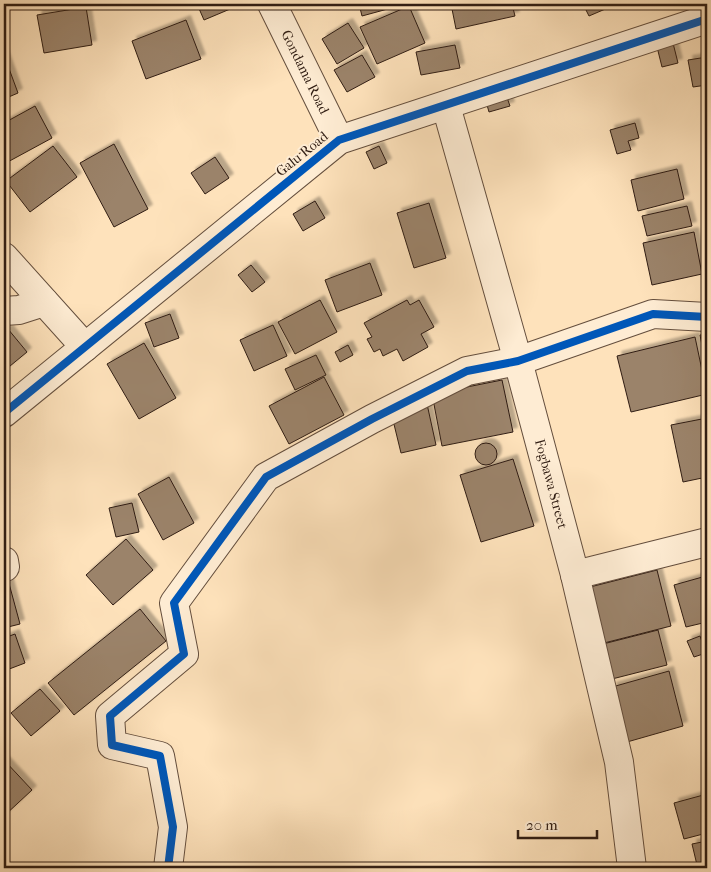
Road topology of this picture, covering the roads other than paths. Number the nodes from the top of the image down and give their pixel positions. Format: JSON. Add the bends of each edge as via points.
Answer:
{"nodes":[{"id":1,"x":272,"y":4,"type":"edge"},
{"id":2,"x":707,"y":19,"type":"edge"},
{"id":3,"x":446,"y":106,"type":"junction"},
{"id":4,"x":339,"y":140,"type":"junction"},
{"id":5,"x":4,"y":257,"type":"edge"},
{"id":6,"x":44,"y":302,"type":"junction"},
{"id":7,"x":4,"y":311,"type":"edge"},
{"id":8,"x":707,"y":317,"type":"edge"},
{"id":9,"x":85,"y":348,"type":"junction"},
{"id":10,"x":518,"y":362,"type":"junction"},
{"id":11,"x":4,"y":413,"type":"edge"},
{"id":12,"x":707,"y":542,"type":"edge"},
{"id":13,"x":575,"y":575,"type":"junction"},
{"id":14,"x":168,"y":868,"type":"edge"},
{"id":15,"x":632,"y":868,"type":"edge"}],
"edges":[{"from":1,"to":4,"type":"street","name":"Gondama Road"},
{"from":2,"to":3,"type":"street","name":"Galu Road"},
{"from":3,"to":4,"type":"street","name":"Galu Road"},
{"from":3,"to":10,"type":"street","name":"Fogbawa Street"},
{"from":4,"to":9,"type":"street","name":"Galu Road"},
{"from":5,"to":6,"type":"street"},
{"from":6,"to":7,"type":"street"},
{"from":6,"to":9,"type":"street"},
{"from":8,"to":10,"type":"street","via":[[653,314]]},
{"from":9,"to":11,"type":"street","name":"Galu Road"},
{"from":10,"to":13,"type":"street","name":"Fogbawa Street"},
{"from":10,"to":14,"type":"street","via":[[467,370],[266,477],[174,603],[184,654],[110,716],[112,745],[160,756],[173,827]]},
{"from":12,"to":13,"type":"street"},
{"from":13,"to":15,"type":"street","name":"Fogbawa Street","via":[[619,762]]}]}
